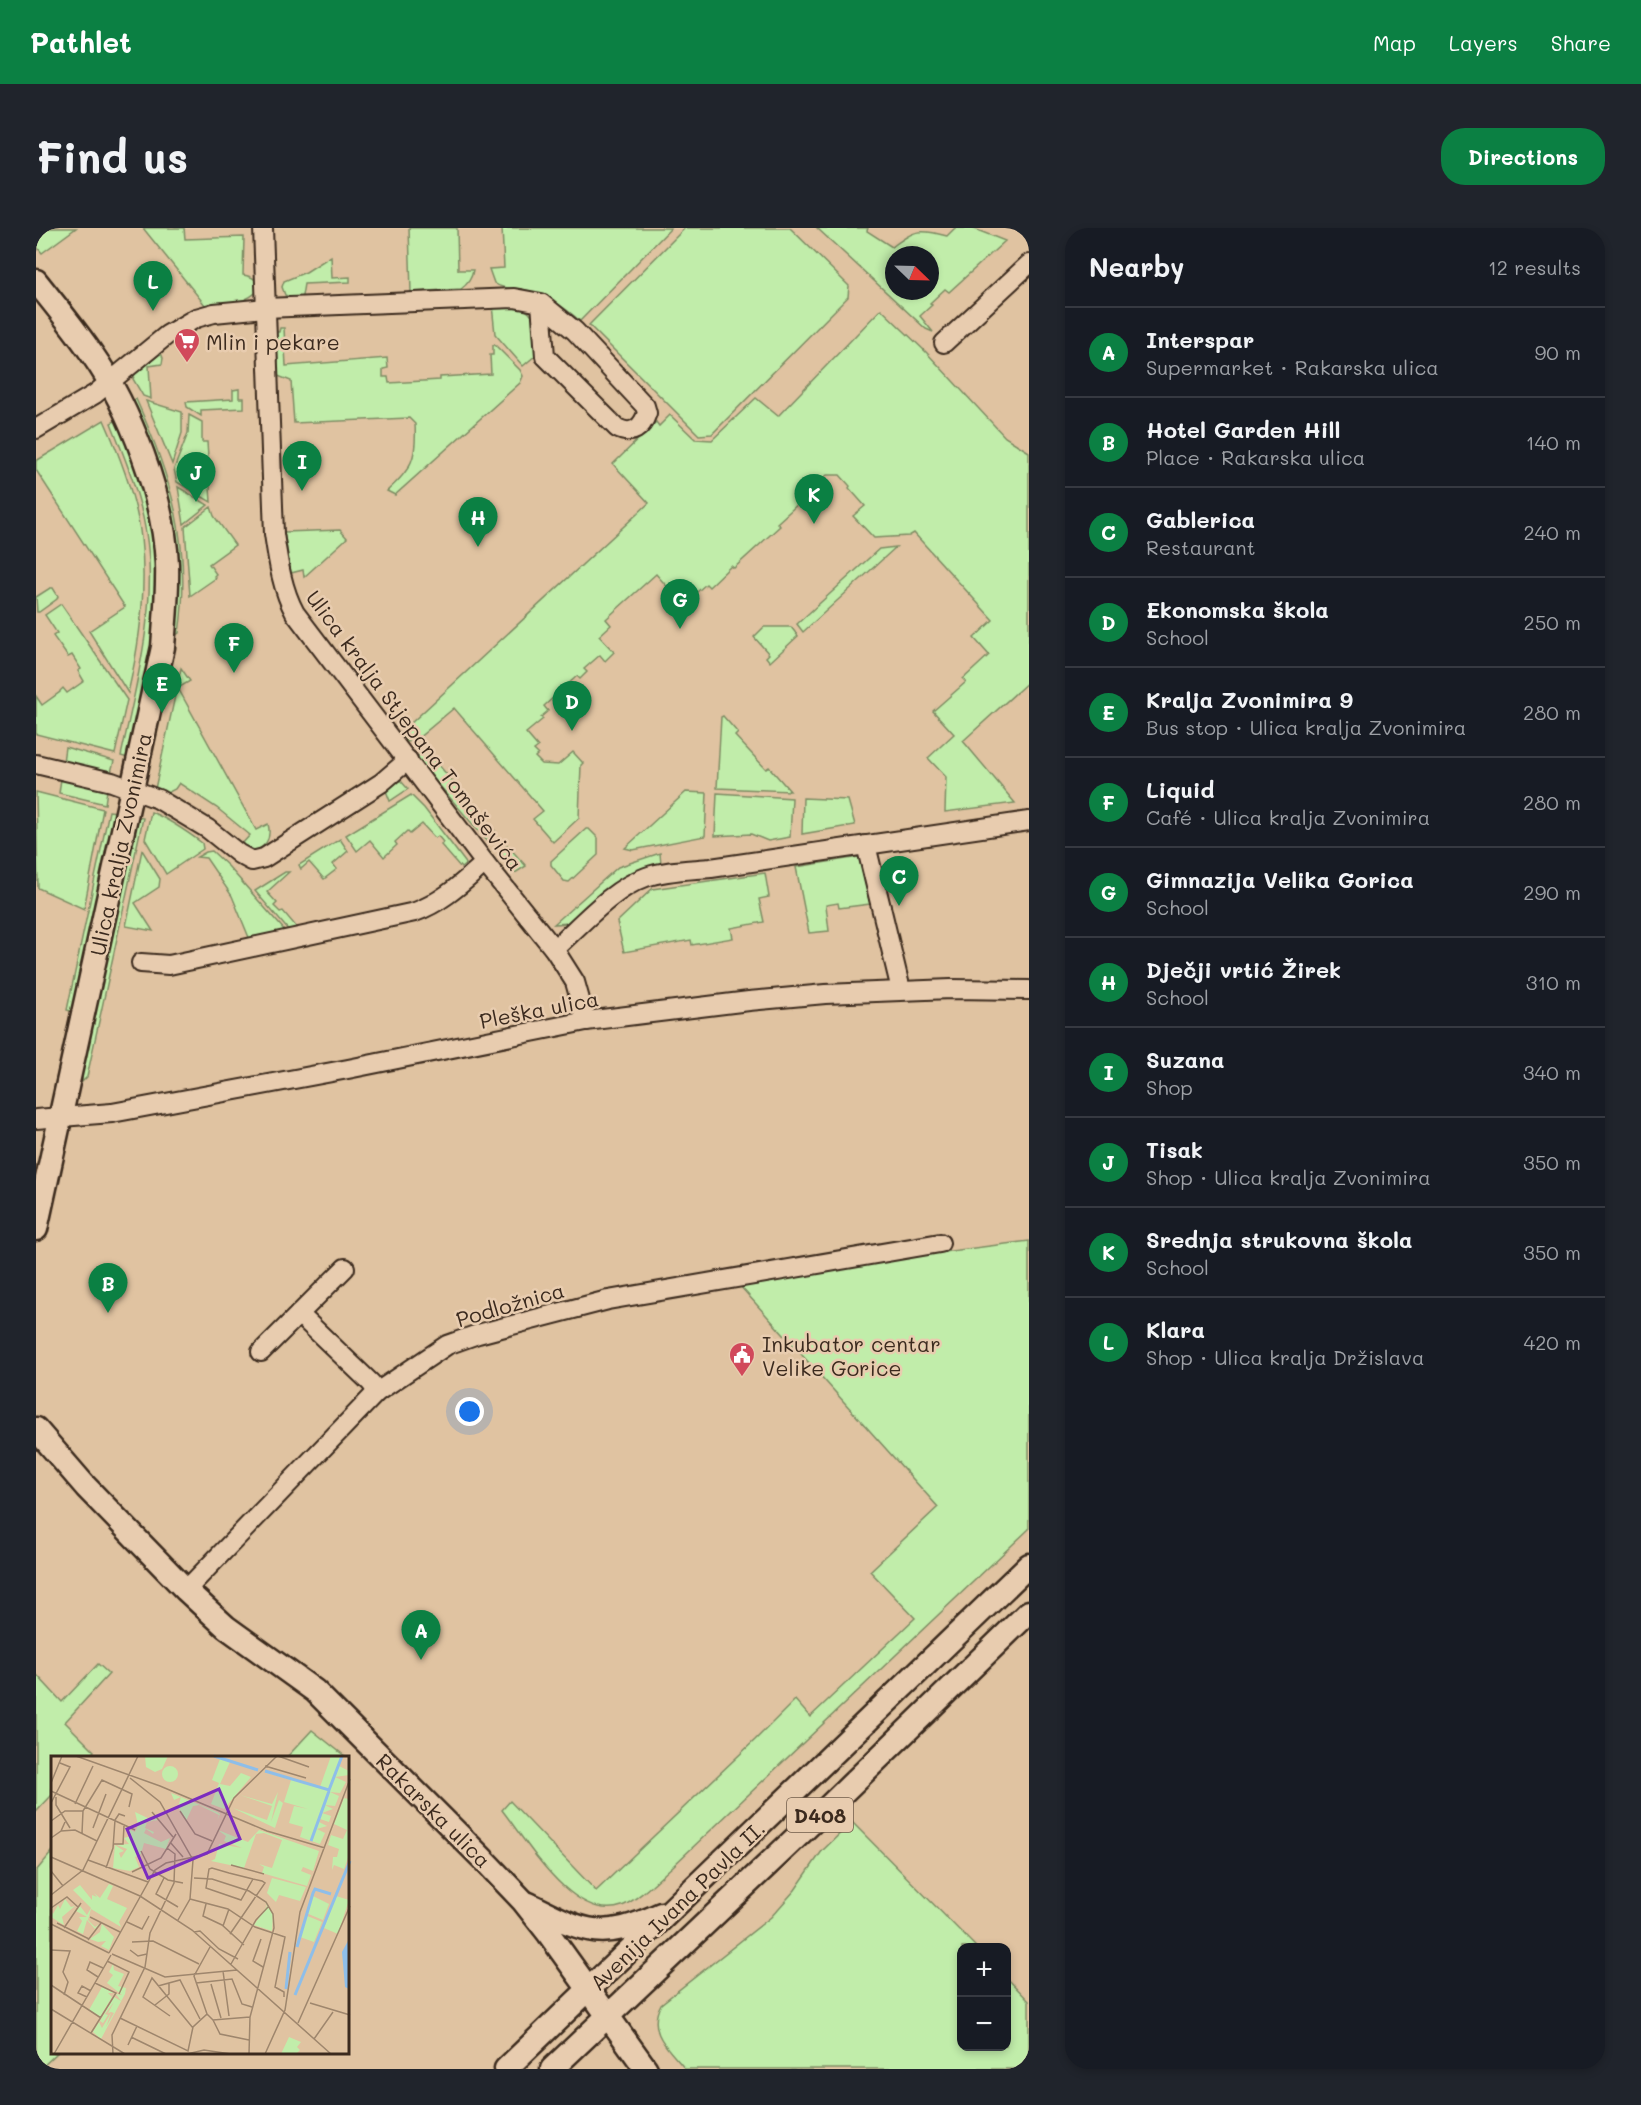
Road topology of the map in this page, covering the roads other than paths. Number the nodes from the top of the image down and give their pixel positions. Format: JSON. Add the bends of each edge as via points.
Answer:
{"nodes":[{"id":1,"x":263,"y":228,"type":"edge"},
{"id":2,"x":1029,"y":264,"type":"edge"},
{"id":3,"x":36,"y":281,"type":"edge"},
{"id":4,"x":541,"y":303,"type":"junction"},
{"id":5,"x":265,"y":308,"type":"junction"},
{"id":6,"x":944,"y":343,"type":"dead end"},
{"id":7,"x":110,"y":381,"type":"junction"},
{"id":8,"x":36,"y":429,"type":"edge"},
{"id":9,"x":408,"y":760,"type":"junction"},
{"id":10,"x":36,"y":764,"type":"edge"},
{"id":11,"x":133,"y":789,"type":"junction"},
{"id":12,"x":1029,"y":820,"type":"edge"},
{"id":13,"x":866,"y":845,"type":"junction"},
{"id":14,"x":485,"y":863,"type":"junction"},
{"id":15,"x":554,"y":949,"type":"junction"},
{"id":16,"x":141,"y":963,"type":"dead end"},
{"id":17,"x":901,"y":990,"type":"junction"},
{"id":18,"x":1029,"y":990,"type":"edge"},
{"id":19,"x":586,"y":1021,"type":"junction"},
{"id":20,"x":62,"y":1117,"type":"junction"},
{"id":21,"x":36,"y":1119,"type":"edge"},
{"id":22,"x":36,"y":1229,"type":"edge"},
{"id":23,"x":939,"y":1242,"type":"dead end"},
{"id":24,"x":345,"y":1268,"type":"dead end"},
{"id":25,"x":299,"y":1314,"type":"junction"},
{"id":26,"x":261,"y":1352,"type":"dead end"},
{"id":27,"x":377,"y":1392,"type":"junction"},
{"id":28,"x":36,"y":1430,"type":"edge"},
{"id":29,"x":1029,"y":1565,"type":"edge"},
{"id":30,"x":186,"y":1590,"type":"junction"},
{"id":31,"x":1029,"y":1612,"type":"edge"},
{"id":32,"x":524,"y":1901,"type":"junction"},
{"id":33,"x":676,"y":1906,"type":"junction"},
{"id":34,"x":589,"y":1989,"type":"junction"},
{"id":35,"x":608,"y":2016,"type":"junction"},
{"id":36,"x":506,"y":2069,"type":"edge"},
{"id":37,"x":552,"y":2069,"type":"edge"},
{"id":38,"x":646,"y":2069,"type":"edge"}],
"edges":[{"from":1,"to":5,"type":"street","name":"Ulica kralja Stjepana Tomaševića"},
{"from":2,"to":6,"type":"street"},
{"from":3,"to":7,"type":"main road","name":"Ulica kralja Zvonimira"},
{"from":4,"to":4,"type":"street","via":[[575,331],[645,406],[645,420],[632,432],[617,428],[545,356]]},
{"from":4,"to":5,"type":"street","via":[[481,298]]},
{"from":5,"to":7,"type":"street","via":[[229,310],[196,318],[167,335]]},
{"from":5,"to":9,"type":"street","name":"Ulica kralja Stjepana Tomaševića","via":[[274,534],[287,596],[295,613]]},
{"from":7,"to":8,"type":"street"},
{"from":7,"to":11,"type":"main road","name":"Ulica kralja Zvonimira","via":[[147,469],[167,563],[163,646]]},
{"from":9,"to":11,"type":"street","via":[[381,783],[258,860],[246,859],[186,815]]},
{"from":9,"to":14,"type":"street","name":"Ulica kralja Stjepana Tomaševića"},
{"from":10,"to":11,"type":"street"},
{"from":11,"to":20,"type":"main road","name":"Ulica kralja Zvonimira"},
{"from":12,"to":13,"type":"street"},
{"from":13,"to":15,"type":"street","via":[[646,877],[620,890]]},
{"from":13,"to":17,"type":"street"},
{"from":14,"to":15,"type":"street","name":"Ulica kralja Stjepana Tomaševića"},
{"from":14,"to":16,"type":"street","via":[[444,899],[415,912],[169,965]]},
{"from":15,"to":19,"type":"street","name":"Ulica kralja Stjepana Tomaševića","via":[[575,982]]},
{"from":17,"to":18,"type":"street","name":"Pleška ulica"},
{"from":17,"to":19,"type":"street","name":"Pleška ulica","via":[[749,1001]]},
{"from":19,"to":20,"type":"street","name":"Pleška ulica","via":[[112,1113]]},
{"from":20,"to":21,"type":"street","name":"Pleška ulica"},
{"from":20,"to":22,"type":"main road"},
{"from":23,"to":27,"type":"street","name":"Podložnica","via":[[608,1300],[478,1334],[447,1345]]},
{"from":24,"to":25,"type":"street"},
{"from":25,"to":26,"type":"street"},
{"from":25,"to":27,"type":"street"},
{"from":27,"to":30,"type":"street","name":"Podložnica"},
{"from":28,"to":30,"type":"main road","name":"Rakarska ulica"},
{"from":29,"to":33,"type":"main road","name":"Avenija Ivana Pavla II.","number":"D408"},
{"from":30,"to":32,"type":"main road","name":"Rakarska ulica","via":[[226,1627],[315,1690]]},
{"from":31,"to":35,"type":"main road","name":"Avenija Ivana Pavla II.","number":"D408"},
{"from":32,"to":33,"type":"main road","via":[[599,1932],[630,1926]]},
{"from":32,"to":34,"type":"main road","name":"Rakarska ulica"},
{"from":33,"to":34,"type":"main road","name":"Avenija Ivana Pavla II.","number":"D408"},
{"from":34,"to":35,"type":"main road","name":"Rakarska ulica"},
{"from":34,"to":36,"type":"main road","name":"Avenija Ivana Pavla II.","number":"D408"},
{"from":35,"to":37,"type":"main road","name":"Avenija Ivana Pavla II.","number":"D408"},
{"from":35,"to":38,"type":"main road","name":"Rakarska ulica"}]}
